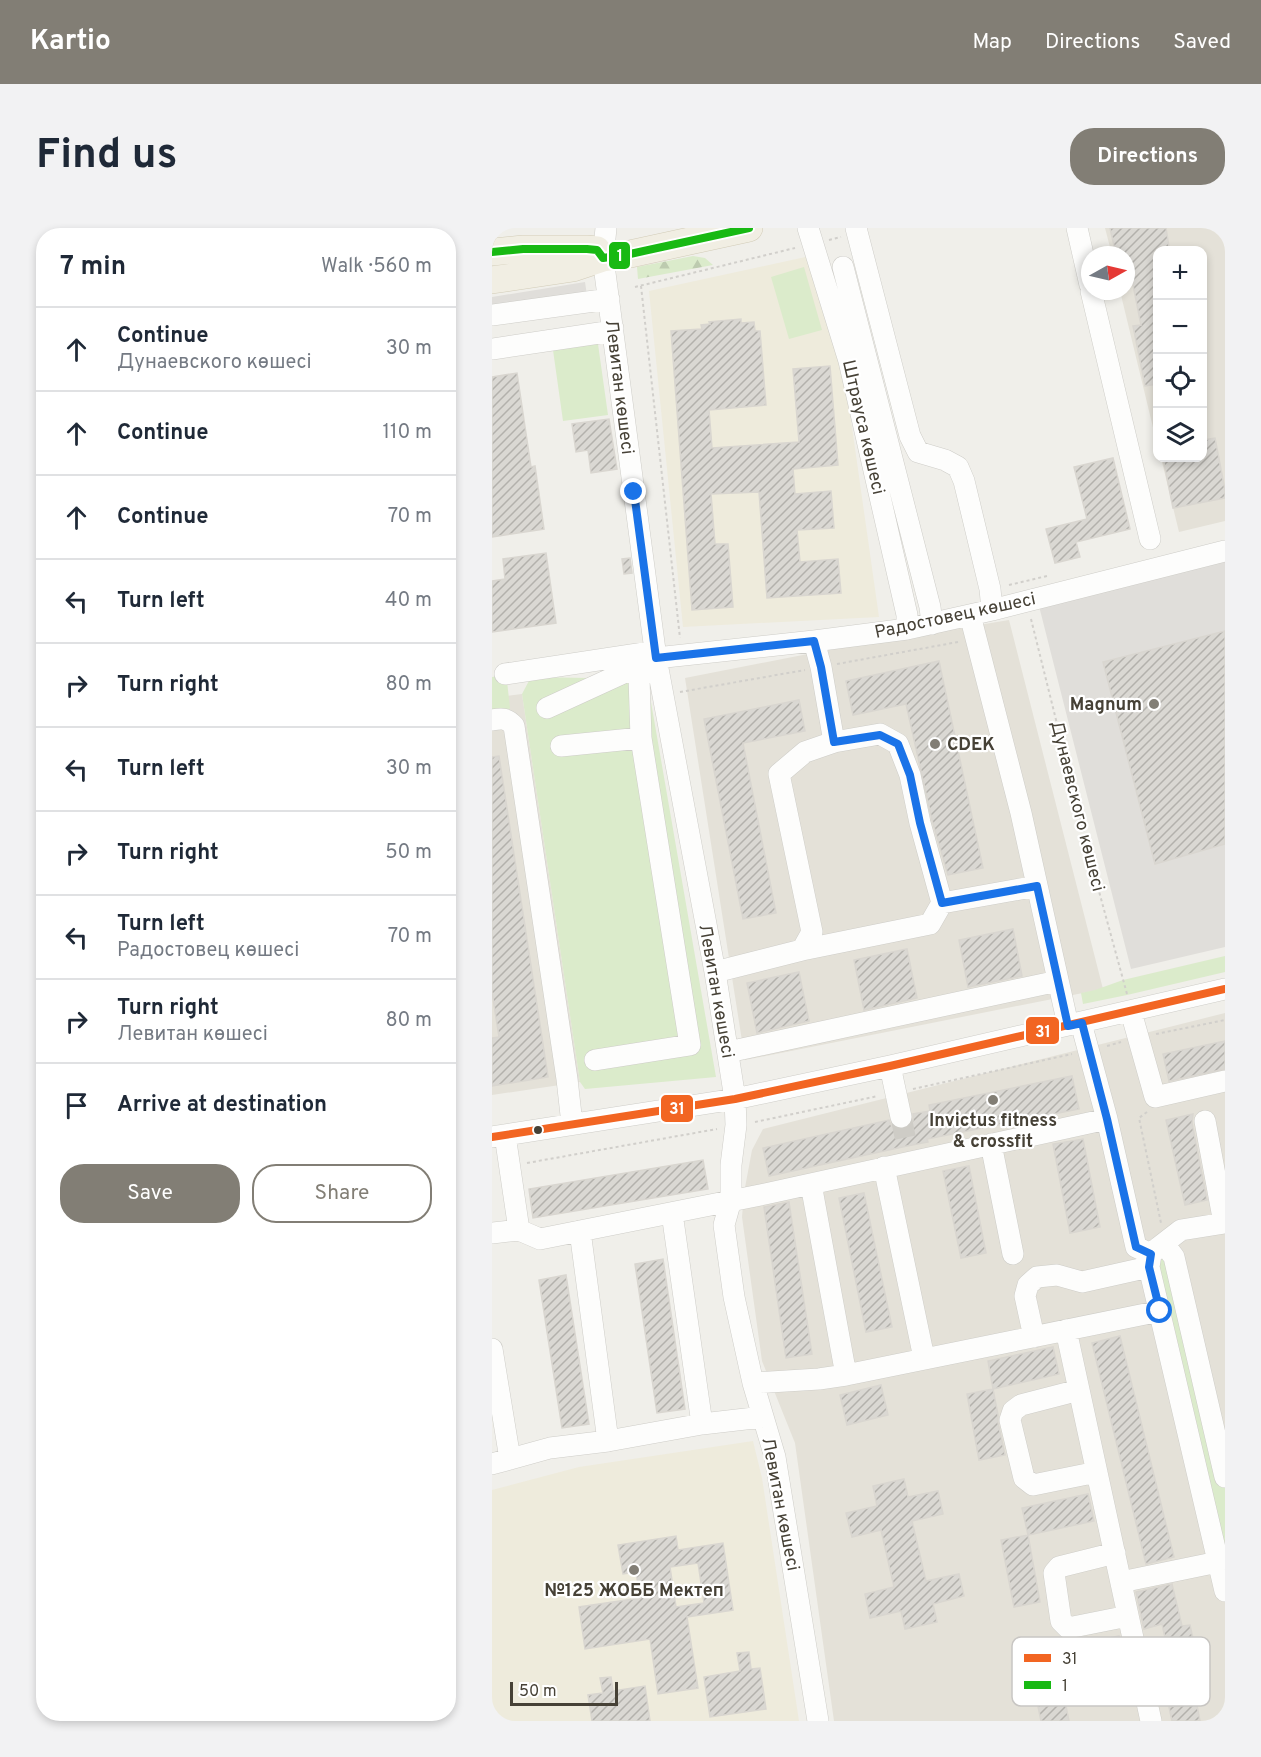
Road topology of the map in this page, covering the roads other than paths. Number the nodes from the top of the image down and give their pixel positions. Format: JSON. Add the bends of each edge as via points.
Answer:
{"nodes":[{"id":1,"x":749,"y":228,"type":"edge"},
{"id":2,"x":1077,"y":228,"type":"edge"},
{"id":3,"x":856,"y":230,"type":"edge"},
{"id":4,"x":811,"y":236,"type":"edge"},
{"id":5,"x":492,"y":238,"type":"edge"},
{"id":6,"x":602,"y":245,"type":"edge"},
{"id":7,"x":1081,"y":246,"type":"edge"},
{"id":8,"x":492,"y":252,"type":"edge"},
{"id":9,"x":843,"y":267,"type":"dead end"},
{"id":10,"x":492,"y":280,"type":"edge"},
{"id":11,"x":609,"y":299,"type":"junction"},
{"id":12,"x":1093,"y":300,"type":"edge"},
{"id":13,"x":492,"y":315,"type":"edge"},
{"id":14,"x":613,"y":328,"type":"junction"},
{"id":15,"x":492,"y":349,"type":"edge"},
{"id":16,"x":1150,"y":539,"type":"dead end"},
{"id":17,"x":1225,"y":551,"type":"edge"},
{"id":18,"x":992,"y":610,"type":"junction"},
{"id":19,"x":970,"y":615,"type":"junction"},
{"id":20,"x":932,"y":624,"type":"junction"},
{"id":21,"x":907,"y":629,"type":"junction"},
{"id":22,"x":814,"y":641,"type":"junction"},
{"id":23,"x":655,"y":658,"type":"junction"},
{"id":24,"x":505,"y":674,"type":"dead end"},
{"id":25,"x":547,"y":708,"type":"dead end"},
{"id":26,"x":492,"y":720,"type":"edge"},
{"id":27,"x":641,"y":738,"type":"junction"},
{"id":28,"x":834,"y":742,"type":"junction"},
{"id":29,"x":561,"y":746,"type":"dead end"},
{"id":30,"x":1037,"y":886,"type":"junction"},
{"id":31,"x":942,"y":903,"type":"junction"},
{"id":32,"x":802,"y":950,"type":"junction"},
{"id":33,"x":715,"y":972,"type":"junction"},
{"id":34,"x":1058,"y":981,"type":"junction"},
{"id":35,"x":1225,"y":989,"type":"edge"},
{"id":36,"x":1131,"y":1012,"type":"junction"},
{"id":37,"x":1075,"y":1024,"type":"junction"},
{"id":38,"x":728,"y":1052,"type":"junction"},
{"id":39,"x":595,"y":1060,"type":"dead end"},
{"id":40,"x":890,"y":1066,"type":"junction"},
{"id":41,"x":1225,"y":1081,"type":"edge"},
{"id":42,"x":735,"y":1099,"type":"junction"},
{"id":43,"x":901,"y":1117,"type":"tunnel mouth"},
{"id":44,"x":1107,"y":1119,"type":"junction"},
{"id":45,"x":1205,"y":1121,"type":"dead end"},
{"id":46,"x":572,"y":1124,"type":"junction"},
{"id":47,"x":499,"y":1136,"type":"edge"},
{"id":48,"x":991,"y":1144,"type":"junction"},
{"id":49,"x":884,"y":1167,"type":"junction"},
{"id":50,"x":811,"y":1184,"type":"junction"},
{"id":51,"x":731,"y":1200,"type":"junction"},
{"id":52,"x":672,"y":1213,"type":"junction"},
{"id":53,"x":519,"y":1230,"type":"junction"},
{"id":54,"x":580,"y":1231,"type":"junction"},
{"id":55,"x":492,"y":1233,"type":"edge"},
{"id":56,"x":1013,"y":1254,"type":"dead end"},
{"id":57,"x":1153,"y":1256,"type":"junction"},
{"id":58,"x":1160,"y":1311,"type":"junction"},
{"id":59,"x":1066,"y":1330,"type":"junction"},
{"id":60,"x":1034,"y":1337,"type":"junction"},
{"id":61,"x":492,"y":1349,"type":"edge"},
{"id":62,"x":924,"y":1358,"type":"junction"},
{"id":63,"x":846,"y":1375,"type":"junction"},
{"id":64,"x":753,"y":1383,"type":"junction"},
{"id":65,"x":1079,"y":1390,"type":"junction"},
{"id":66,"x":763,"y":1417,"type":"junction"},
{"id":67,"x":702,"y":1424,"type":"junction"},
{"id":68,"x":1221,"y":1440,"type":"edge"},
{"id":69,"x":608,"y":1441,"type":"junction"},
{"id":70,"x":501,"y":1462,"type":"edge"},
{"id":71,"x":1097,"y":1472,"type":"junction"},
{"id":72,"x":1225,"y":1477,"type":"edge"},
{"id":73,"x":1115,"y":1553,"type":"junction"},
{"id":74,"x":1218,"y":1562,"type":"junction"},
{"id":75,"x":1121,"y":1582,"type":"junction"},
{"id":76,"x":1225,"y":1591,"type":"edge"},
{"id":77,"x":1128,"y":1616,"type":"junction"},
{"id":78,"x":1133,"y":1637,"type":"edge"},
{"id":79,"x":1148,"y":1706,"type":"edge"},
{"id":80,"x":818,"y":1721,"type":"edge"},
{"id":81,"x":1151,"y":1721,"type":"edge"}],
"edges":[{"from":1,"to":6,"type":"main road","via":[[630,254]]},
{"from":2,"to":7,"type":"street"},
{"from":3,"to":18,"type":"street","via":[[910,436],[918,452],[958,467]]},
{"from":4,"to":21,"type":"street","name":"Штрауса көшесі","via":[[849,361]]},
{"from":5,"to":6,"type":"street"},
{"from":6,"to":8,"type":"main road"},
{"from":6,"to":10,"type":"main road","via":[[573,268]]},
{"from":6,"to":11,"type":"street","name":"Левитан көшесі"},
{"from":9,"to":20,"type":"street"},
{"from":11,"to":13,"type":"street"},
{"from":11,"to":14,"type":"street","name":"Левитан көшесі"},
{"from":12,"to":16,"type":"street"},
{"from":14,"to":15,"type":"street"},
{"from":14,"to":23,"type":"street","name":"Левитан көшесі"},
{"from":17,"to":18,"type":"street","name":"Радостовец көшесі"},
{"from":18,"to":19,"type":"street","name":"Радостовец көшесі"},
{"from":19,"to":20,"type":"street","name":"Радостовец көшесі"},
{"from":19,"to":30,"type":"street"},
{"from":20,"to":21,"type":"street","name":"Радостовец көшесі"},
{"from":21,"to":22,"type":"street","name":"Радостовец көшесі"},
{"from":22,"to":23,"type":"street","name":"Радостовец көшесі"},
{"from":22,"to":28,"type":"street"},
{"from":23,"to":24,"type":"street","name":"Радостовец көшесі"},
{"from":23,"to":25,"type":"street","name":"Радостовец көшесі"},
{"from":23,"to":27,"type":"street","via":[[639,677]]},
{"from":23,"to":33,"type":"street","name":"Левитан көшесі"},
{"from":26,"to":46,"type":"street","via":[[502,718],[514,726]]},
{"from":27,"to":29,"type":"street"},
{"from":27,"to":39,"type":"street","via":[[690,1045]]},
{"from":28,"to":31,"type":"street","via":[[880,735],[898,744],[910,775]]},
{"from":28,"to":32,"type":"street","via":[[805,752],[779,774],[812,933]]},
{"from":30,"to":31,"type":"street"},
{"from":30,"to":34,"type":"street"},
{"from":31,"to":32,"type":"street","via":[[930,924]]},
{"from":32,"to":33,"type":"street"},
{"from":33,"to":38,"type":"street","name":"Левитан көшесі"},
{"from":34,"to":37,"type":"street"},
{"from":34,"to":38,"type":"street"},
{"from":35,"to":36,"type":"street"},
{"from":36,"to":37,"type":"street"},
{"from":36,"to":41,"type":"street","via":[[1155,1097]]},
{"from":37,"to":40,"type":"street"},
{"from":37,"to":44,"type":"street","via":[[1089,1050]]},
{"from":38,"to":42,"type":"street","name":"Левитан көшесі"},
{"from":40,"to":42,"type":"street"},
{"from":40,"to":43,"type":"street"},
{"from":42,"to":46,"type":"street"},
{"from":42,"to":51,"type":"street","name":"Левитан көшесі"},
{"from":44,"to":48,"type":"street"},
{"from":44,"to":57,"type":"street","via":[[1136,1247]]},
{"from":45,"to":57,"type":"street","via":[[1224,1223],[1181,1230]]},
{"from":46,"to":47,"type":"street"},
{"from":47,"to":53,"type":"street","via":[[509,1166]]},
{"from":48,"to":49,"type":"street","via":[[909,1154]]},
{"from":48,"to":56,"type":"street"},
{"from":49,"to":50,"type":"street"},
{"from":49,"to":62,"type":"street"},
{"from":50,"to":51,"type":"street"},
{"from":50,"to":63,"type":"street"},
{"from":51,"to":52,"type":"street"},
{"from":51,"to":64,"type":"street","name":"Левитан көшесі","via":[[724,1225],[734,1297]]},
{"from":52,"to":54,"type":"street"},
{"from":52,"to":67,"type":"street"},
{"from":53,"to":54,"type":"street","via":[[540,1239]]},
{"from":53,"to":55,"type":"street"},
{"from":54,"to":69,"type":"street"},
{"from":57,"to":58,"type":"street"},
{"from":57,"to":60,"type":"street","via":[[1082,1282],[1057,1275],[1037,1277],[1028,1285],[1025,1296]]},
{"from":57,"to":68,"type":"street","via":[[1167,1249],[1174,1257]]},
{"from":58,"to":59,"type":"street"},
{"from":58,"to":74,"type":"street"},
{"from":59,"to":60,"type":"street"},
{"from":59,"to":65,"type":"street"},
{"from":60,"to":62,"type":"street"},
{"from":61,"to":70,"type":"street"},
{"from":62,"to":63,"type":"street"},
{"from":63,"to":64,"type":"street"},
{"from":64,"to":66,"type":"street","name":"Левитан көшесі"},
{"from":65,"to":71,"type":"street"},
{"from":65,"to":71,"type":"street","via":[[1022,1405],[1010,1420],[1024,1478],[1034,1485]]},
{"from":66,"to":67,"type":"street"},
{"from":66,"to":80,"type":"street","name":"Левитан көшесі","via":[[775,1456]]},
{"from":67,"to":69,"type":"street"},
{"from":68,"to":72,"type":"street"},
{"from":69,"to":70,"type":"street","via":[[550,1448]]},
{"from":71,"to":73,"type":"street"},
{"from":73,"to":75,"type":"street"},
{"from":73,"to":77,"type":"street","via":[[1059,1567],[1054,1573],[1061,1621],[1068,1628]]},
{"from":74,"to":75,"type":"street"},
{"from":74,"to":76,"type":"street"},
{"from":75,"to":77,"type":"street"},
{"from":77,"to":78,"type":"street"},
{"from":79,"to":81,"type":"street"}]}
